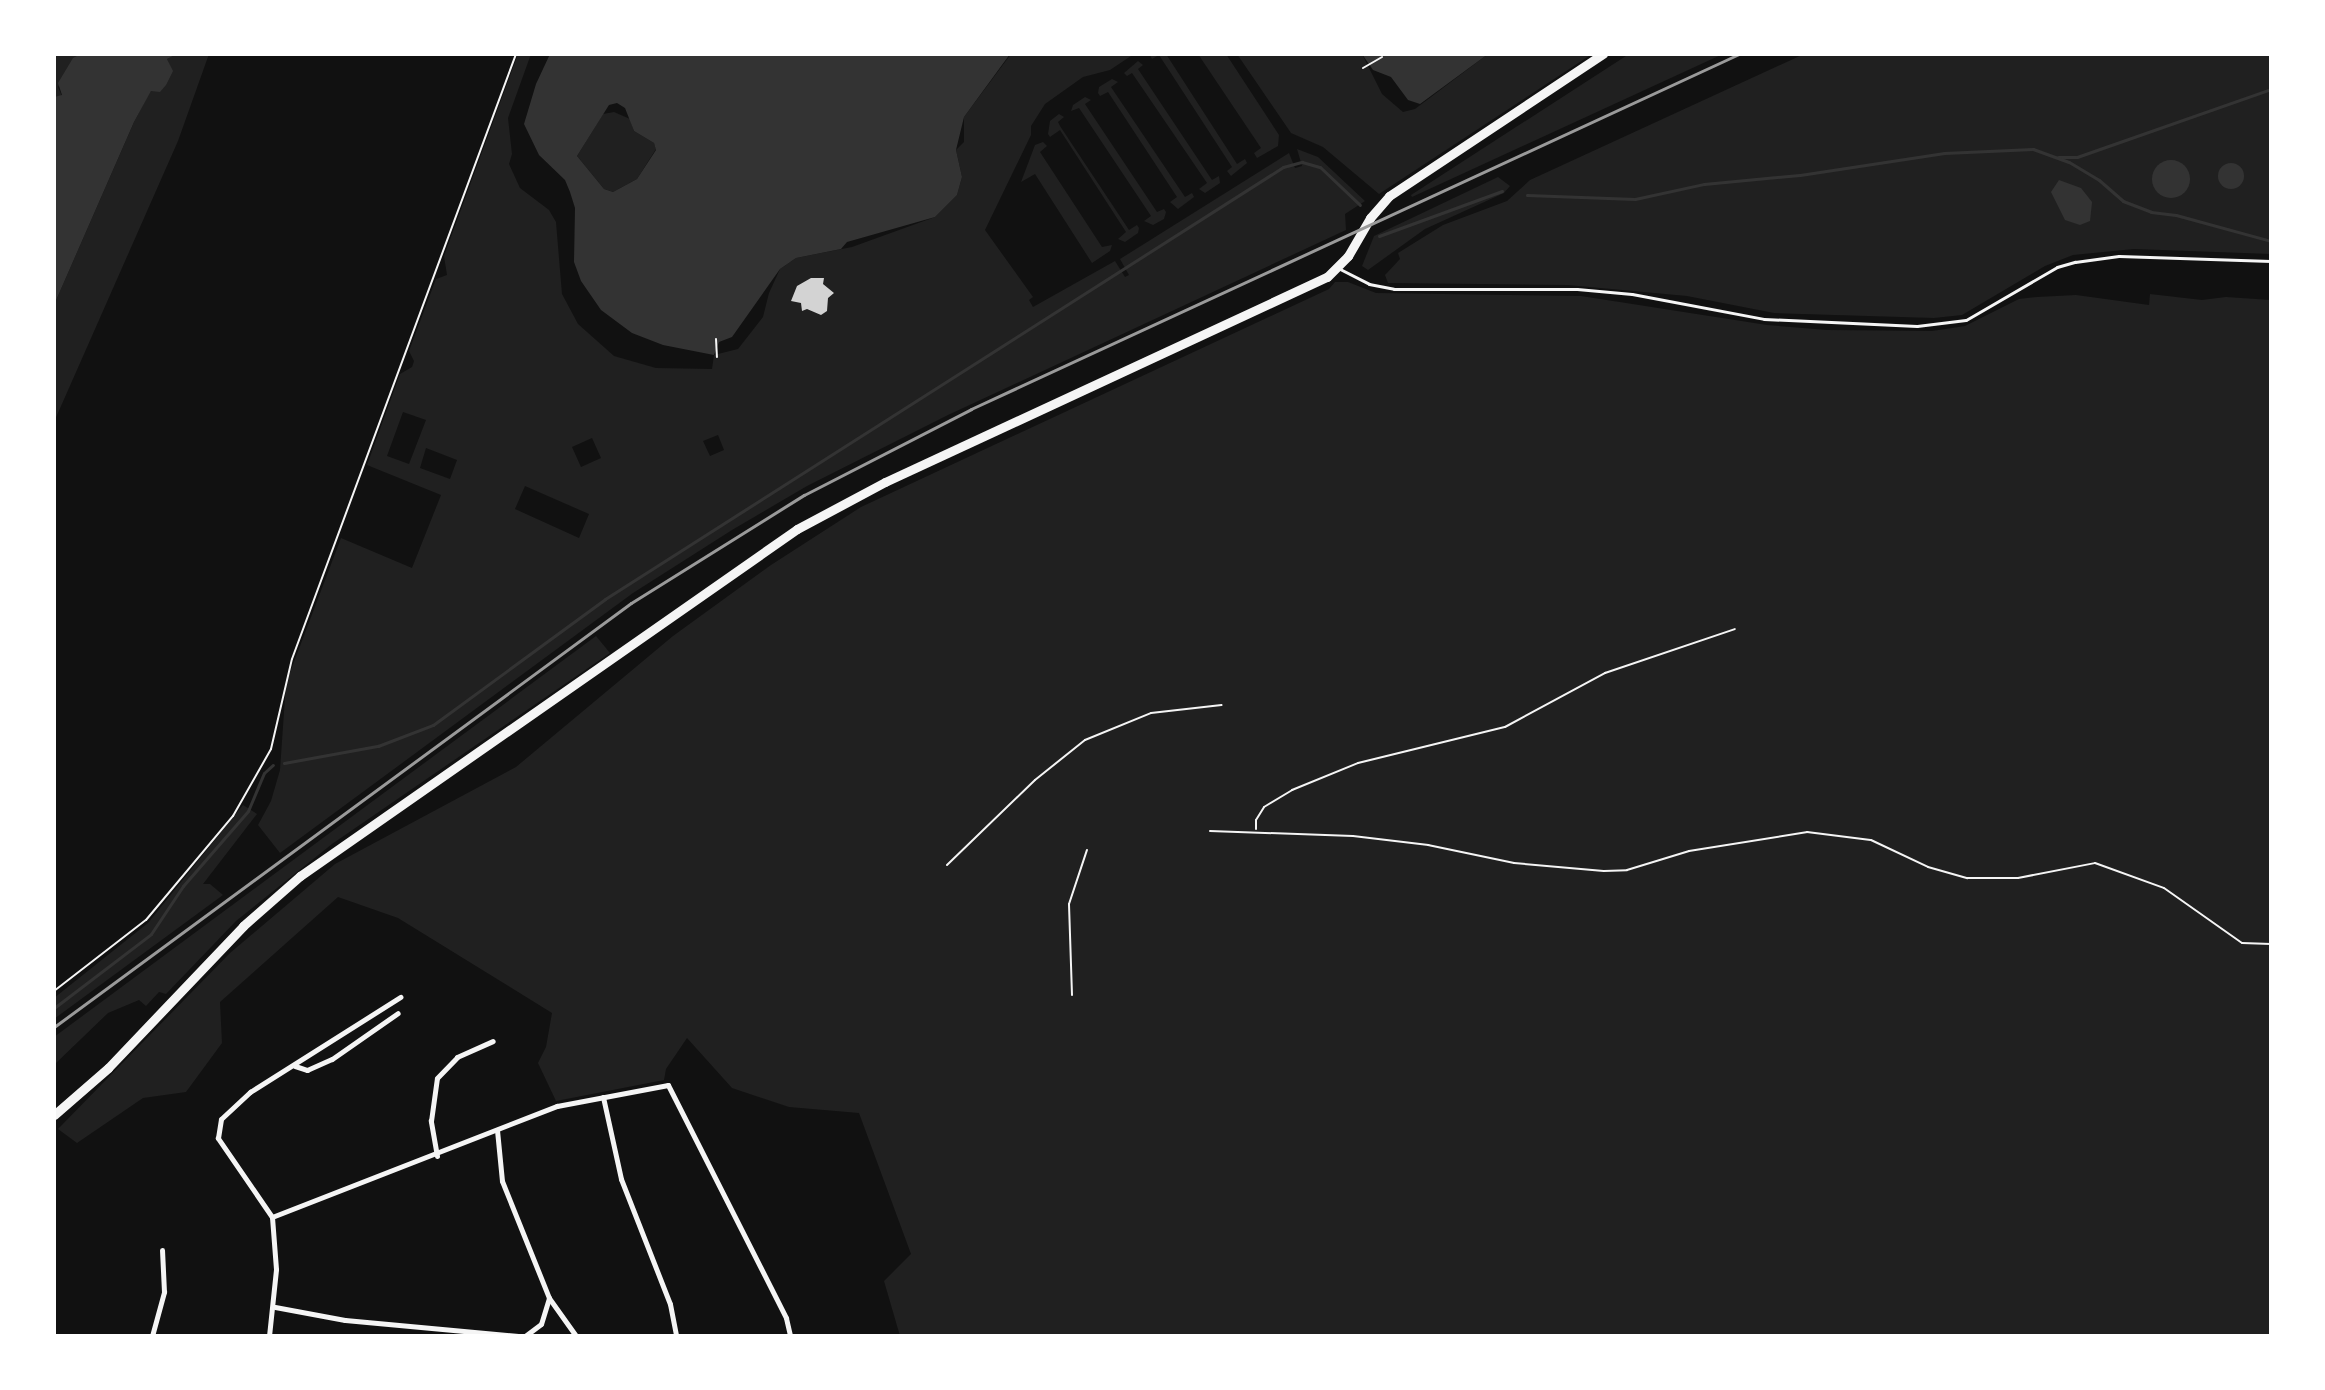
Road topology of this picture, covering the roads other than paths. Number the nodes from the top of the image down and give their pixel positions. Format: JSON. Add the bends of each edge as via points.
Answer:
{"nodes":[{"id":1,"x":1603,"y":54,"type":"edge"},
{"id":2,"x":2271,"y":261,"type":"edge"},
{"id":3,"x":1338,"y":268,"type":"junction"},
{"id":4,"x":400,"y":997,"type":"dead end"},
{"id":5,"x":398,"y":1013,"type":"dead end"},
{"id":6,"x":493,"y":1041,"type":"dead end"},
{"id":7,"x":294,"y":1065,"type":"junction"},
{"id":8,"x":603,"y":1097,"type":"junction"},
{"id":9,"x":54,"y":1115,"type":"edge"},
{"id":10,"x":497,"y":1130,"type":"junction"},
{"id":11,"x":437,"y":1156,"type":"junction"},
{"id":12,"x":272,"y":1217,"type":"junction"},
{"id":13,"x":162,"y":1250,"type":"dead end"},
{"id":14,"x":549,"y":1298,"type":"junction"},
{"id":15,"x":275,"y":1307,"type":"junction"},
{"id":16,"x":152,"y":1336,"type":"edge"},
{"id":17,"x":269,"y":1336,"type":"edge"},
{"id":18,"x":518,"y":1336,"type":"edge"},
{"id":19,"x":525,"y":1336,"type":"edge"},
{"id":20,"x":576,"y":1336,"type":"edge"},
{"id":21,"x":676,"y":1336,"type":"edge"},
{"id":22,"x":790,"y":1336,"type":"edge"}],
"edges":[{"from":1,"to":3,"type":"main road","via":[[1389,196]]},
{"from":2,"to":3,"type":"lane","via":[[2119,256],[2075,262],[2057,267],[1966,320],[1917,326],[1764,319],[1577,289],[1394,289],[1369,284]]},
{"from":3,"to":9,"type":"main road","via":[[1307,288],[885,482],[797,529],[300,876]]},
{"from":4,"to":7,"type":"street"},
{"from":5,"to":7,"type":"street","via":[[332,1059],[307,1070]]},
{"from":6,"to":11,"type":"street","via":[[457,1057],[437,1078],[431,1121]]},
{"from":7,"to":12,"type":"street","via":[[250,1092],[218,1128],[218,1138]]},
{"from":8,"to":10,"type":"street","via":[[557,1106]]},
{"from":8,"to":21,"type":"street","via":[[621,1179],[670,1304]]},
{"from":8,"to":22,"type":"street","via":[[668,1085],[677,1095],[786,1318]]},
{"from":10,"to":11,"type":"street"},
{"from":10,"to":14,"type":"street","via":[[502,1181]]},
{"from":11,"to":12,"type":"street"},
{"from":12,"to":15,"type":"street"},
{"from":13,"to":16,"type":"street","via":[[164,1292]]},
{"from":14,"to":19,"type":"street","via":[[541,1324]]},
{"from":14,"to":20,"type":"street"},
{"from":15,"to":17,"type":"street"},
{"from":15,"to":18,"type":"street","via":[[345,1320]]}]}
